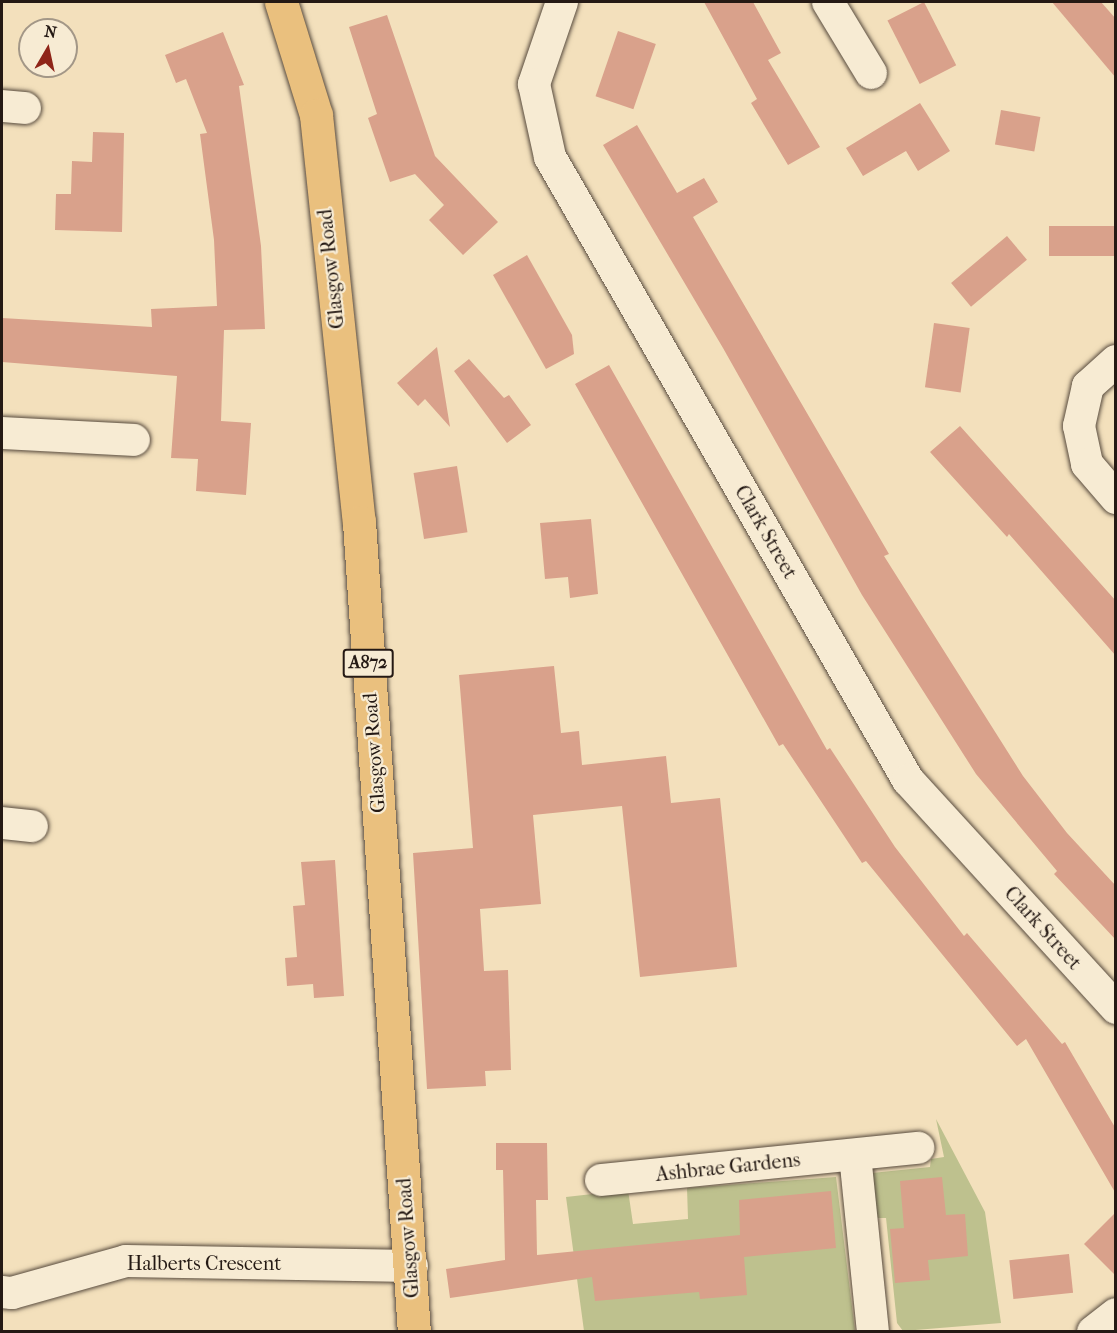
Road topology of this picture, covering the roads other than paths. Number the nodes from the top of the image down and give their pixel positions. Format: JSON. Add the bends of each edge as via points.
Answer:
{"nodes":[{"id":1,"x":281,"y":2,"type":"edge"},
{"id":2,"x":562,"y":2,"type":"edge"},
{"id":3,"x":828,"y":2,"type":"edge"},
{"id":4,"x":871,"y":73,"type":"dead end"},
{"id":5,"x":1116,"y":361,"type":"edge"},
{"id":6,"x":2,"y":433,"type":"edge"},
{"id":7,"x":134,"y":440,"type":"dead end"},
{"id":8,"x":1116,"y":498,"type":"edge"},
{"id":9,"x":2,"y":823,"type":"edge"},
{"id":10,"x":32,"y":826,"type":"dead end"},
{"id":11,"x":1116,"y":1008,"type":"edge"},
{"id":12,"x":918,"y":1148,"type":"dead end"},
{"id":13,"x":855,"y":1155,"type":"junction"},
{"id":14,"x":601,"y":1180,"type":"dead end"},
{"id":15,"x":411,"y":1266,"type":"junction"},
{"id":16,"x":2,"y":1292,"type":"edge"},
{"id":17,"x":1116,"y":1314,"type":"edge"},
{"id":18,"x":414,"y":1332,"type":"edge"},
{"id":19,"x":873,"y":1332,"type":"edge"},
{"id":20,"x":1093,"y":1332,"type":"edge"}],
"edges":[{"from":1,"to":15,"type":"main road","name":"Glasgow Road","number":"A872","via":[[316,115],[358,522]]},
{"from":2,"to":11,"type":"street","name":"Clark Street","via":[[534,84],[550,157],[908,780]]},
{"from":3,"to":4,"type":"street"},
{"from":5,"to":8,"type":"street","via":[[1088,386],[1079,426],[1087,464]]},
{"from":6,"to":7,"type":"street"},
{"from":9,"to":10,"type":"street"},
{"from":12,"to":13,"type":"street","name":"Ashbrae Gardens"},
{"from":13,"to":14,"type":"street","name":"Ashbrae Gardens"},
{"from":13,"to":19,"type":"street"},
{"from":15,"to":16,"type":"street","name":"Halberts Crescent","via":[[126,1261],[12,1293]]},
{"from":15,"to":18,"type":"main road","name":"Glasgow Road","number":"A872"},
{"from":17,"to":20,"type":"street"}]}
